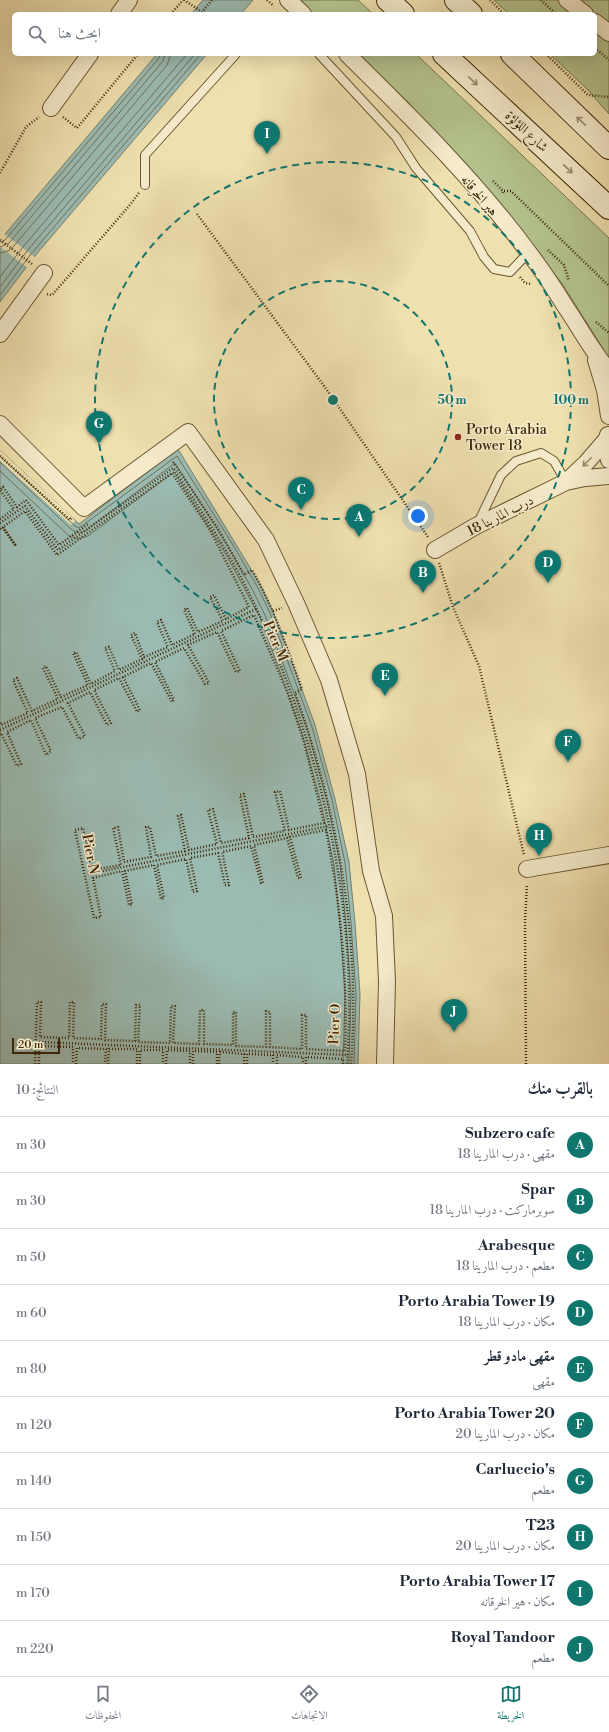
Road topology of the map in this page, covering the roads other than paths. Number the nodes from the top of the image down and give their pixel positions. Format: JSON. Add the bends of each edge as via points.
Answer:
{"nodes":[{"id":1,"x":129,"y":0,"type":"edge"},
{"id":2,"x":288,"y":0,"type":"edge"},
{"id":3,"x":388,"y":0,"type":"edge"},
{"id":4,"x":456,"y":0,"type":"edge"},
{"id":5,"x":567,"y":0,"type":"edge"},
{"id":6,"x":120,"y":12,"type":"edge"},
{"id":7,"x":301,"y":12,"type":"edge"},
{"id":8,"x":401,"y":12,"type":"edge"},
{"id":9,"x":469,"y":12,"type":"edge"},
{"id":10,"x":582,"y":12,"type":"edge"},
{"id":11,"x":597,"y":24,"type":"edge"},
{"id":12,"x":609,"y":33,"type":"edge"},
{"id":13,"x":89,"y":56,"type":"edge"},
{"id":14,"x":234,"y":56,"type":"edge"},
{"id":15,"x":321,"y":56,"type":"edge"},
{"id":16,"x":349,"y":56,"type":"edge"},
{"id":17,"x":446,"y":56,"type":"edge"},
{"id":18,"x":514,"y":56,"type":"edge"},
{"id":19,"x":52,"y":108,"type":"road end"},
{"id":20,"x":609,"y":148,"type":"edge"},
{"id":21,"x":144,"y":185,"type":"road end"},
{"id":22,"x":609,"y":208,"type":"edge"},
{"id":23,"x":528,"y":253,"type":"junction"},
{"id":24,"x":39,"y":275,"type":"road end"},
{"id":25,"x":0,"y":334,"type":"edge"},
{"id":26,"x":593,"y":351,"type":"junction"},
{"id":27,"x":609,"y":372,"type":"edge"},
{"id":28,"x":609,"y":416,"type":"edge"},
{"id":29,"x":0,"y":424,"type":"edge"},
{"id":30,"x":608,"y":437,"type":"edge"},
{"id":31,"x":609,"y":460,"type":"edge"},
{"id":32,"x":609,"y":476,"type":"edge"},
{"id":33,"x":566,"y":482,"type":"junction"},
{"id":34,"x":476,"y":526,"type":"junction"},
{"id":35,"x":435,"y":550,"type":"road end"},
{"id":36,"x":609,"y":854,"type":"edge"},
{"id":37,"x":528,"y":869,"type":"road end"},
{"id":38,"x":385,"y":1064,"type":"edge"}],
"edges":[{"from":1,"to":6,"type":"street"},
{"from":2,"to":7,"type":"street"},
{"from":3,"to":8,"type":"main road"},
{"from":4,"to":9,"type":"main road"},
{"from":5,"to":10,"type":"street"},
{"from":11,"to":12,"type":"street"},
{"from":13,"to":19,"type":"street"},
{"from":14,"to":21,"type":"lane","via":[[145,155]]},
{"from":15,"to":23,"type":"lane","via":[[396,137],[416,168],[470,230],[484,257],[494,269],[510,272]]},
{"from":16,"to":23,"type":"street","name":"هير الخرقانه","via":[[481,194]]},
{"from":17,"to":22,"type":"main road","name":"شارع اللؤلؤة","one_way":true},
{"from":20,"to":18,"type":"main road","one_way":true},
{"from":23,"to":26,"type":"street","name":"هير الخرقانه","via":[[566,306]]},
{"from":24,"to":25,"type":"street"},
{"from":26,"to":27,"type":"street","name":"هير الخرقانه"},
{"from":26,"to":28,"type":"street","name":"هير الخرقانه"},
{"from":29,"to":38,"type":"street","via":[[84,508],[188,432],[266,540],[329,680],[357,774],[371,871],[384,916],[387,981]]},
{"from":30,"to":31,"type":"street","via":[[606,450]]},
{"from":30,"to":33,"type":"street","name":"درب المارينا 18","one_way":true},
{"from":32,"to":33,"type":"street","name":"درب المارينا 18"},
{"from":33,"to":34,"type":"street","name":"درب المارينا 18"},
{"from":33,"to":34,"type":"lane","via":[[554,461],[541,453],[516,461],[501,475]]},
{"from":34,"to":35,"type":"street","name":"درب المارينا 18"},
{"from":36,"to":37,"type":"street"}]}
